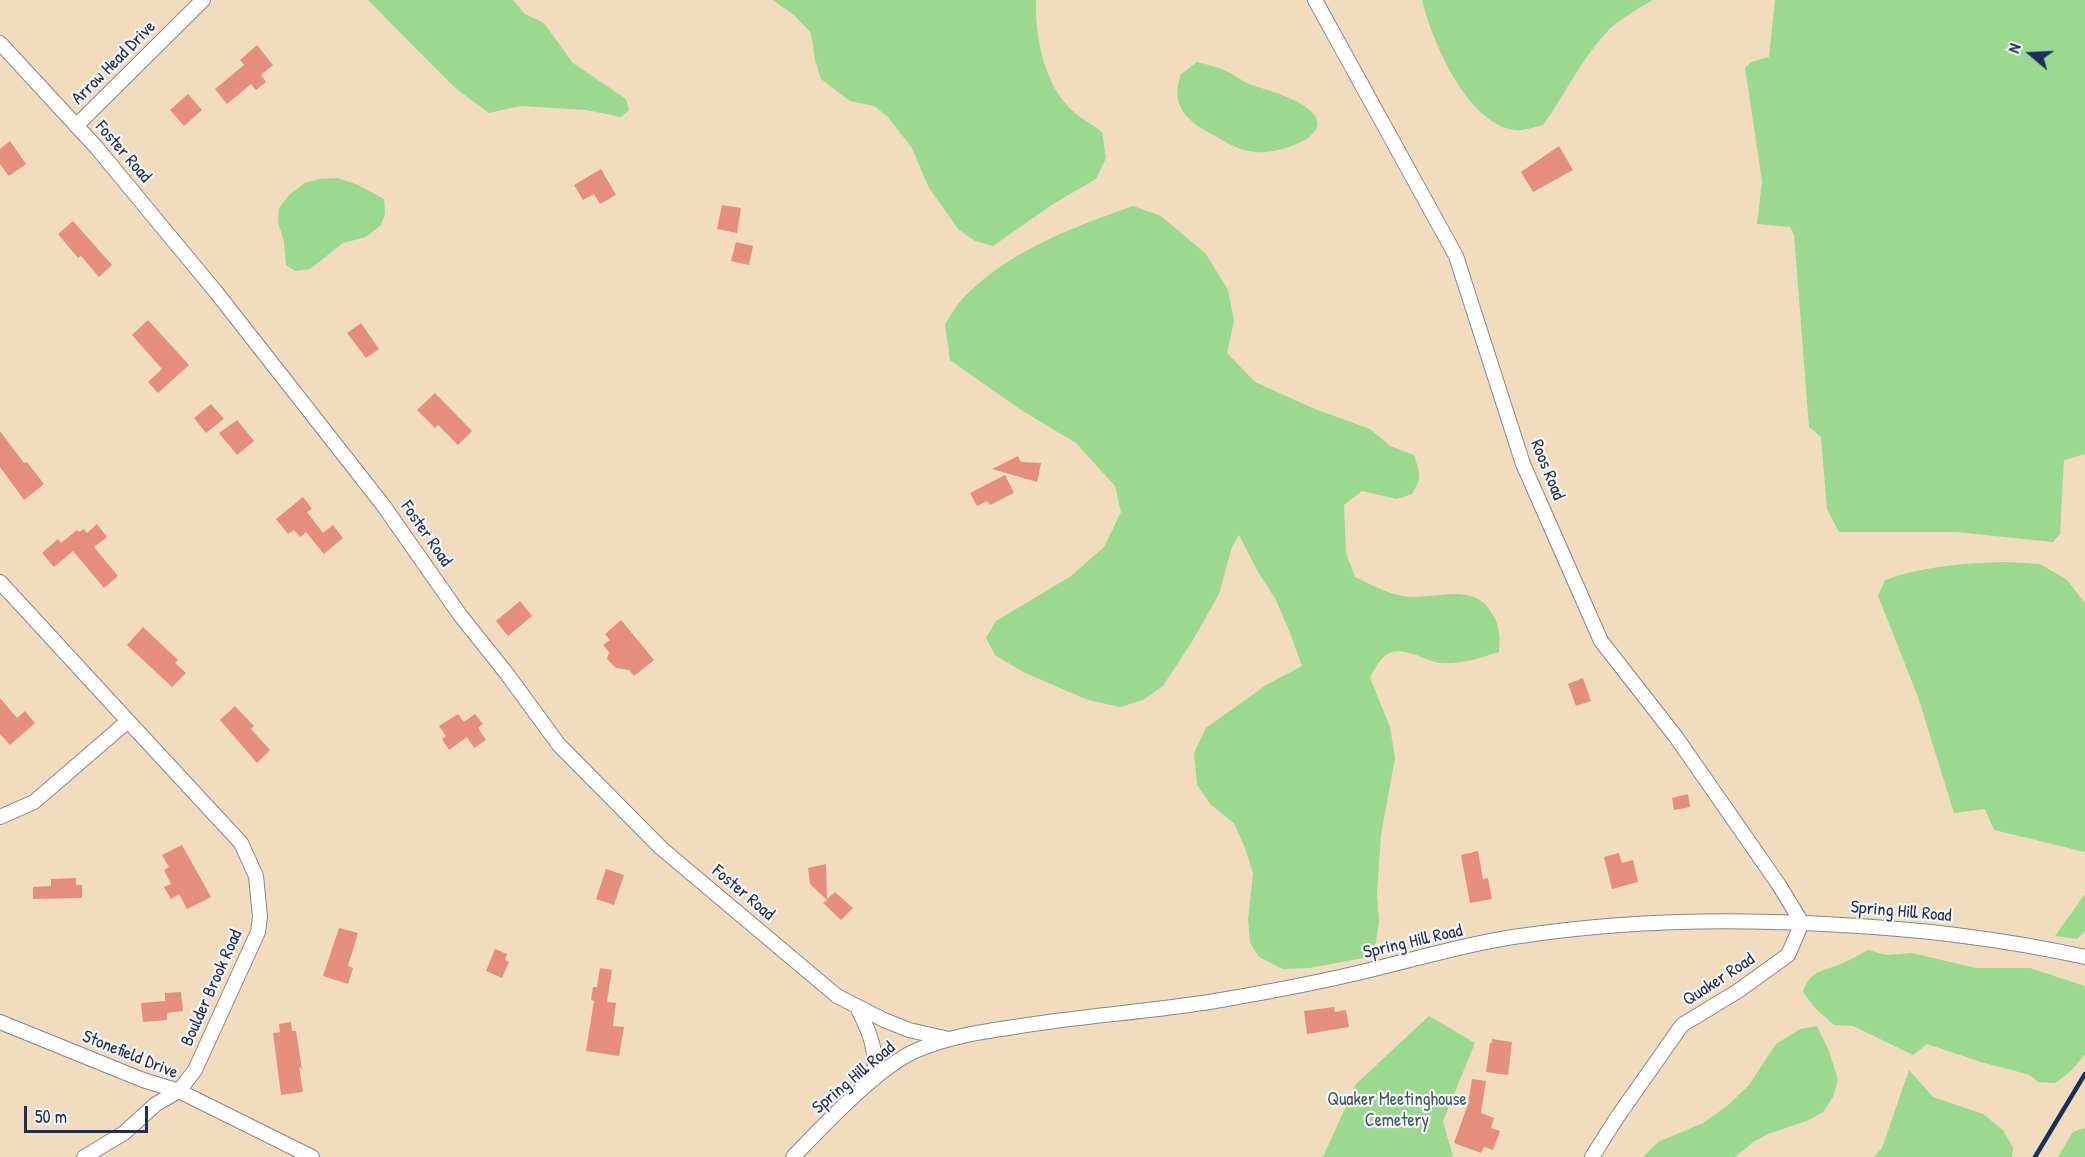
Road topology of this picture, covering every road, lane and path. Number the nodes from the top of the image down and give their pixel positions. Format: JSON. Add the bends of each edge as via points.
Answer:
{"nodes":[{"id":1,"x":202,"y":0,"type":"edge"},
{"id":2,"x":1315,"y":0,"type":"edge"},
{"id":3,"x":0,"y":43,"type":"edge"},
{"id":4,"x":76,"y":126,"type":"junction"},
{"id":5,"x":0,"y":582,"type":"edge"},
{"id":6,"x":128,"y":721,"type":"junction"},
{"id":7,"x":0,"y":817,"type":"edge"},
{"id":8,"x":1802,"y":923,"type":"junction"},
{"id":9,"x":2085,"y":957,"type":"edge"},
{"id":10,"x":858,"y":1009,"type":"junction"},
{"id":11,"x":0,"y":1022,"type":"edge"},
{"id":12,"x":949,"y":1038,"type":"junction"},
{"id":13,"x":874,"y":1079,"type":"junction"},
{"id":14,"x":179,"y":1091,"type":"junction"},
{"id":15,"x":84,"y":1157,"type":"edge"},
{"id":16,"x":312,"y":1157,"type":"edge"},
{"id":17,"x":793,"y":1157,"type":"edge"},
{"id":18,"x":1592,"y":1157,"type":"edge"}],
"edges":[{"from":1,"to":4,"type":"street","name":"Arrow Head Drive"},
{"from":2,"to":8,"type":"street","name":"Roos Road","via":[[1456,256],[1523,464],[1601,641],[1676,737]]},
{"from":3,"to":4,"type":"street","name":"Foster Road"},
{"from":4,"to":10,"type":"street","name":"Foster Road","via":[[216,292],[360,474],[559,745],[662,848],[837,996]]},
{"from":5,"to":6,"type":"street","name":"Boulder Brook Road"},
{"from":6,"to":7,"type":"street","via":[[34,802]]},
{"from":6,"to":14,"type":"street","name":"Boulder Brook Road","via":[[241,843],[256,876],[258,932],[195,1070]]},
{"from":8,"to":9,"type":"street","name":"Spring Hill Road","via":[[1962,935]]},
{"from":8,"to":12,"type":"street","name":"Spring Hill Road","via":[[1672,922],[1511,937],[1325,981]]},
{"from":8,"to":18,"type":"street","name":"Quaker Road","via":[[1788,955],[1682,1025]]},
{"from":10,"to":12,"type":"street","name":"Foster Road","via":[[909,1030]]},
{"from":10,"to":13,"type":"street","via":[[873,1039]]},
{"from":11,"to":14,"type":"street","name":"Stonefield Drive"},
{"from":12,"to":13,"type":"street","name":"Spring Hill Road","via":[[913,1052]]},
{"from":13,"to":17,"type":"street","name":"Spring Hill Road"},
{"from":14,"to":15,"type":"street","name":"Stonefield Drive","via":[[156,1104],[124,1133]]},
{"from":14,"to":16,"type":"street"}]}
